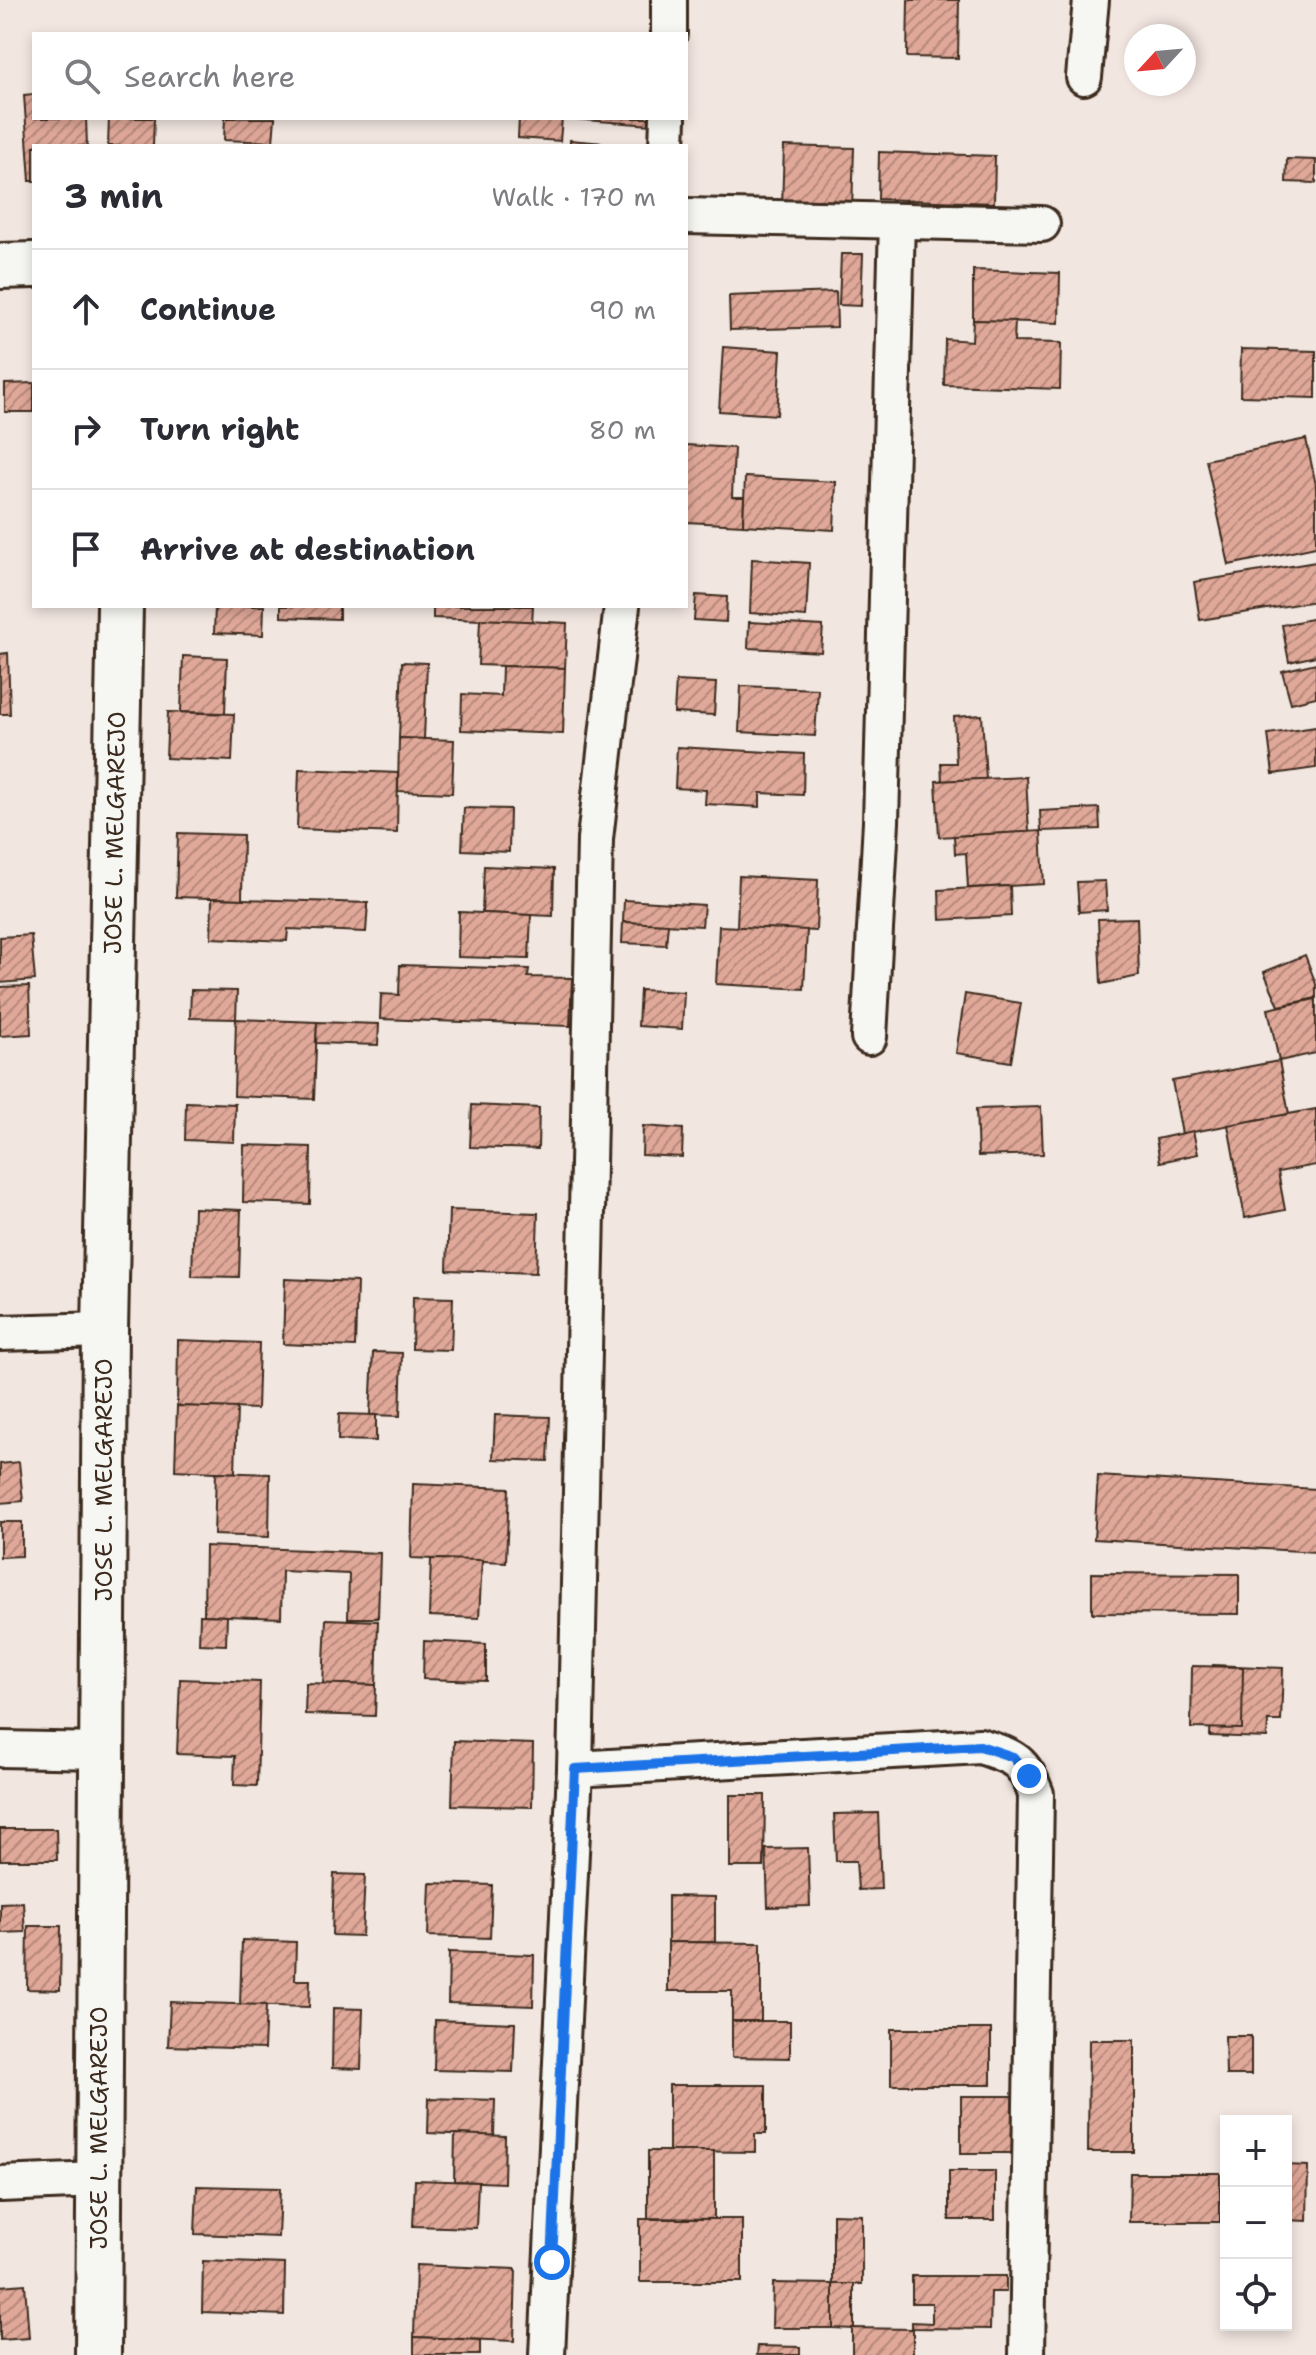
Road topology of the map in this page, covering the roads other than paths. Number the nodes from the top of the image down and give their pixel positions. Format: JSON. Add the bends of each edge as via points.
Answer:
{"nodes":[{"id":1,"x":669,"y":0,"type":"edge"},
{"id":2,"x":1091,"y":0,"type":"edge"},
{"id":3,"x":669,"y":32,"type":"edge"},
{"id":4,"x":1084,"y":77,"type":"dead end"},
{"id":5,"x":668,"y":120,"type":"edge"},
{"id":6,"x":667,"y":144,"type":"edge"},
{"id":7,"x":688,"y":216,"type":"edge"},
{"id":8,"x":897,"y":221,"type":"junction"},
{"id":9,"x":1042,"y":224,"type":"dead end"},
{"id":10,"x":32,"y":265,"type":"edge"},
{"id":11,"x":0,"y":266,"type":"edge"},
{"id":12,"x":120,"y":608,"type":"edge"},
{"id":13,"x":622,"y":608,"type":"edge"},
{"id":14,"x":869,"y":1037,"type":"dead end"},
{"id":15,"x":105,"y":1330,"type":"junction"},
{"id":16,"x":0,"y":1333,"type":"edge"},
{"id":17,"x":0,"y":1749,"type":"edge"},
{"id":18,"x":103,"y":1751,"type":"junction"},
{"id":19,"x":575,"y":1769,"type":"junction"},
{"id":20,"x":98,"y":2180,"type":"junction"},
{"id":21,"x":0,"y":2184,"type":"edge"},
{"id":22,"x":98,"y":2355,"type":"edge"},
{"id":23,"x":547,"y":2355,"type":"edge"},
{"id":24,"x":1027,"y":2355,"type":"edge"}],
"edges":[{"from":1,"to":3,"type":"street"},
{"from":2,"to":4,"type":"street"},
{"from":5,"to":6,"type":"street"},
{"from":7,"to":8,"type":"street"},
{"from":8,"to":9,"type":"street"},
{"from":8,"to":14,"type":"street","via":[[881,822]]},
{"from":10,"to":11,"type":"street"},
{"from":12,"to":15,"type":"street","name":"JOSE L. MELGAREJO"},
{"from":13,"to":19,"type":"street","via":[[595,839]]},
{"from":15,"to":16,"type":"street"},
{"from":15,"to":18,"type":"street","name":"JOSE L. MELGAREJO"},
{"from":17,"to":18,"type":"street"},
{"from":18,"to":20,"type":"street","name":"JOSE L. MELGAREJO"},
{"from":19,"to":23,"type":"street"},
{"from":19,"to":24,"type":"street","via":[[980,1746],[1013,1757],[1029,1776],[1036,1794]]},
{"from":20,"to":21,"type":"street"},
{"from":20,"to":22,"type":"street","name":"JOSE L. MELGAREJO"}]}
